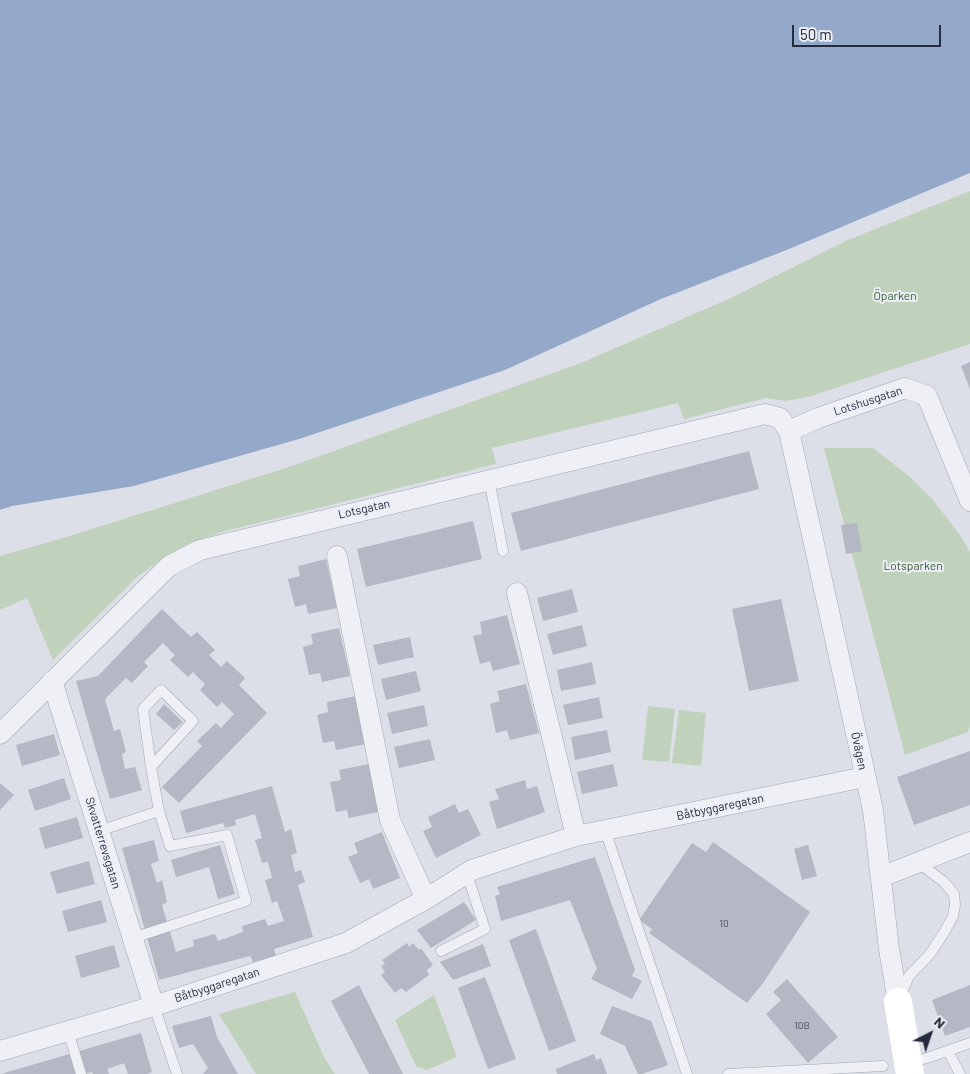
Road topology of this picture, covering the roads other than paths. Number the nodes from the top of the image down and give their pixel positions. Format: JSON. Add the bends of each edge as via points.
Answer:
{"nodes":[{"id":1,"x":789,"y":431,"type":"junction"},
{"id":2,"x":489,"y":479,"type":"junction"},
{"id":3,"x":970,"y":501,"type":"edge"},
{"id":4,"x":503,"y":551,"type":"dead end"},
{"id":5,"x":337,"y":556,"type":"dead end"},
{"id":6,"x":517,"y":593,"type":"dead end"},
{"id":7,"x":52,"y":681,"type":"junction"},
{"id":8,"x":0,"y":734,"type":"edge"},
{"id":9,"x":152,"y":767,"type":"junction"},
{"id":10,"x":865,"y":777,"type":"junction"},
{"id":11,"x":159,"y":811,"type":"junction"},
{"id":12,"x":605,"y":830,"type":"junction"},
{"id":13,"x":99,"y":831,"type":"junction"},
{"id":14,"x":576,"y":836,"type":"junction"},
{"id":15,"x":970,"y":842,"type":"edge"},
{"id":16,"x":919,"y":863,"type":"junction"},
{"id":17,"x":467,"y":874,"type":"junction"},
{"id":18,"x":881,"y":877,"type":"junction"},
{"id":19,"x":426,"y":899,"type":"junction"},
{"id":20,"x":133,"y":938,"type":"junction"},
{"id":21,"x":441,"y":952,"type":"dead end"},
{"id":22,"x":898,"y":1002,"type":"junction"},
{"id":23,"x":154,"y":1006,"type":"junction"},
{"id":24,"x":68,"y":1031,"type":"junction"},
{"id":25,"x":970,"y":1043,"type":"edge"},
{"id":26,"x":0,"y":1051,"type":"edge"},
{"id":27,"x":948,"y":1051,"type":"junction"},
{"id":28,"x":900,"y":1068,"type":"edge"},
{"id":29,"x":81,"y":1074,"type":"edge"},
{"id":30,"x":177,"y":1074,"type":"edge"},
{"id":31,"x":687,"y":1074,"type":"edge"},
{"id":32,"x":728,"y":1074,"type":"edge"},
{"id":33,"x":960,"y":1074,"type":"edge"}],
"edges":[{"from":1,"to":2,"type":"street","name":"Lotsgatan","via":[[780,418],[765,414]]},
{"from":1,"to":3,"type":"street","name":"Lotshusgatan","via":[[905,388],[927,396]]},
{"from":1,"to":10,"type":"street","name":"Övägen"},
{"from":2,"to":4,"type":"lane"},
{"from":2,"to":7,"type":"street","name":"Lotsgatan","via":[[200,550],[169,566]]},
{"from":5,"to":19,"type":"street","via":[[390,820]]},
{"from":6,"to":14,"type":"street"},
{"from":7,"to":8,"type":"street","name":"Lotsgatan"},
{"from":7,"to":13,"type":"street","name":"Skvatterrevsgatan"},
{"from":9,"to":9,"type":"lane","via":[[193,721],[161,690],[142,709]]},
{"from":9,"to":11,"type":"lane"},
{"from":10,"to":12,"type":"street","name":"Båtbyggaregatan"},
{"from":10,"to":18,"type":"street","name":"Övägen"},
{"from":11,"to":13,"type":"lane"},
{"from":11,"to":20,"type":"lane","via":[[170,846],[227,835],[246,901]]},
{"from":12,"to":14,"type":"street","name":"Båtbyggaregatan"},
{"from":12,"to":31,"type":"lane"},
{"from":13,"to":20,"type":"street","name":"Skvatterrevsgatan"},
{"from":14,"to":17,"type":"street","name":"Båtbyggaregatan"},
{"from":15,"to":16,"type":"street"},
{"from":16,"to":18,"type":"street"},
{"from":16,"to":22,"type":"lane","via":[[944,882],[954,894],[955,905],[945,931],[910,976]]},
{"from":17,"to":19,"type":"street","name":"Båtbyggaregatan"},
{"from":17,"to":21,"type":"lane","via":[[485,929]]},
{"from":18,"to":22,"type":"street","name":"Övägen","via":[[888,949]]},
{"from":19,"to":23,"type":"street","name":"Båtbyggaregatan","via":[[346,943]]},
{"from":20,"to":23,"type":"street","name":"Skvatterrevsgatan"},
{"from":22,"to":28,"type":"street","name":"Övägen"},
{"from":23,"to":24,"type":"street","name":"Båtbyggaregatan"},
{"from":23,"to":30,"type":"lane"},
{"from":24,"to":26,"type":"street","name":"Båtbyggaregatan"},
{"from":24,"to":29,"type":"lane"},
{"from":25,"to":27,"type":"lane"},
{"from":27,"to":28,"type":"lane"},
{"from":27,"to":33,"type":"lane"},
{"from":28,"to":32,"type":"lane"}]}
